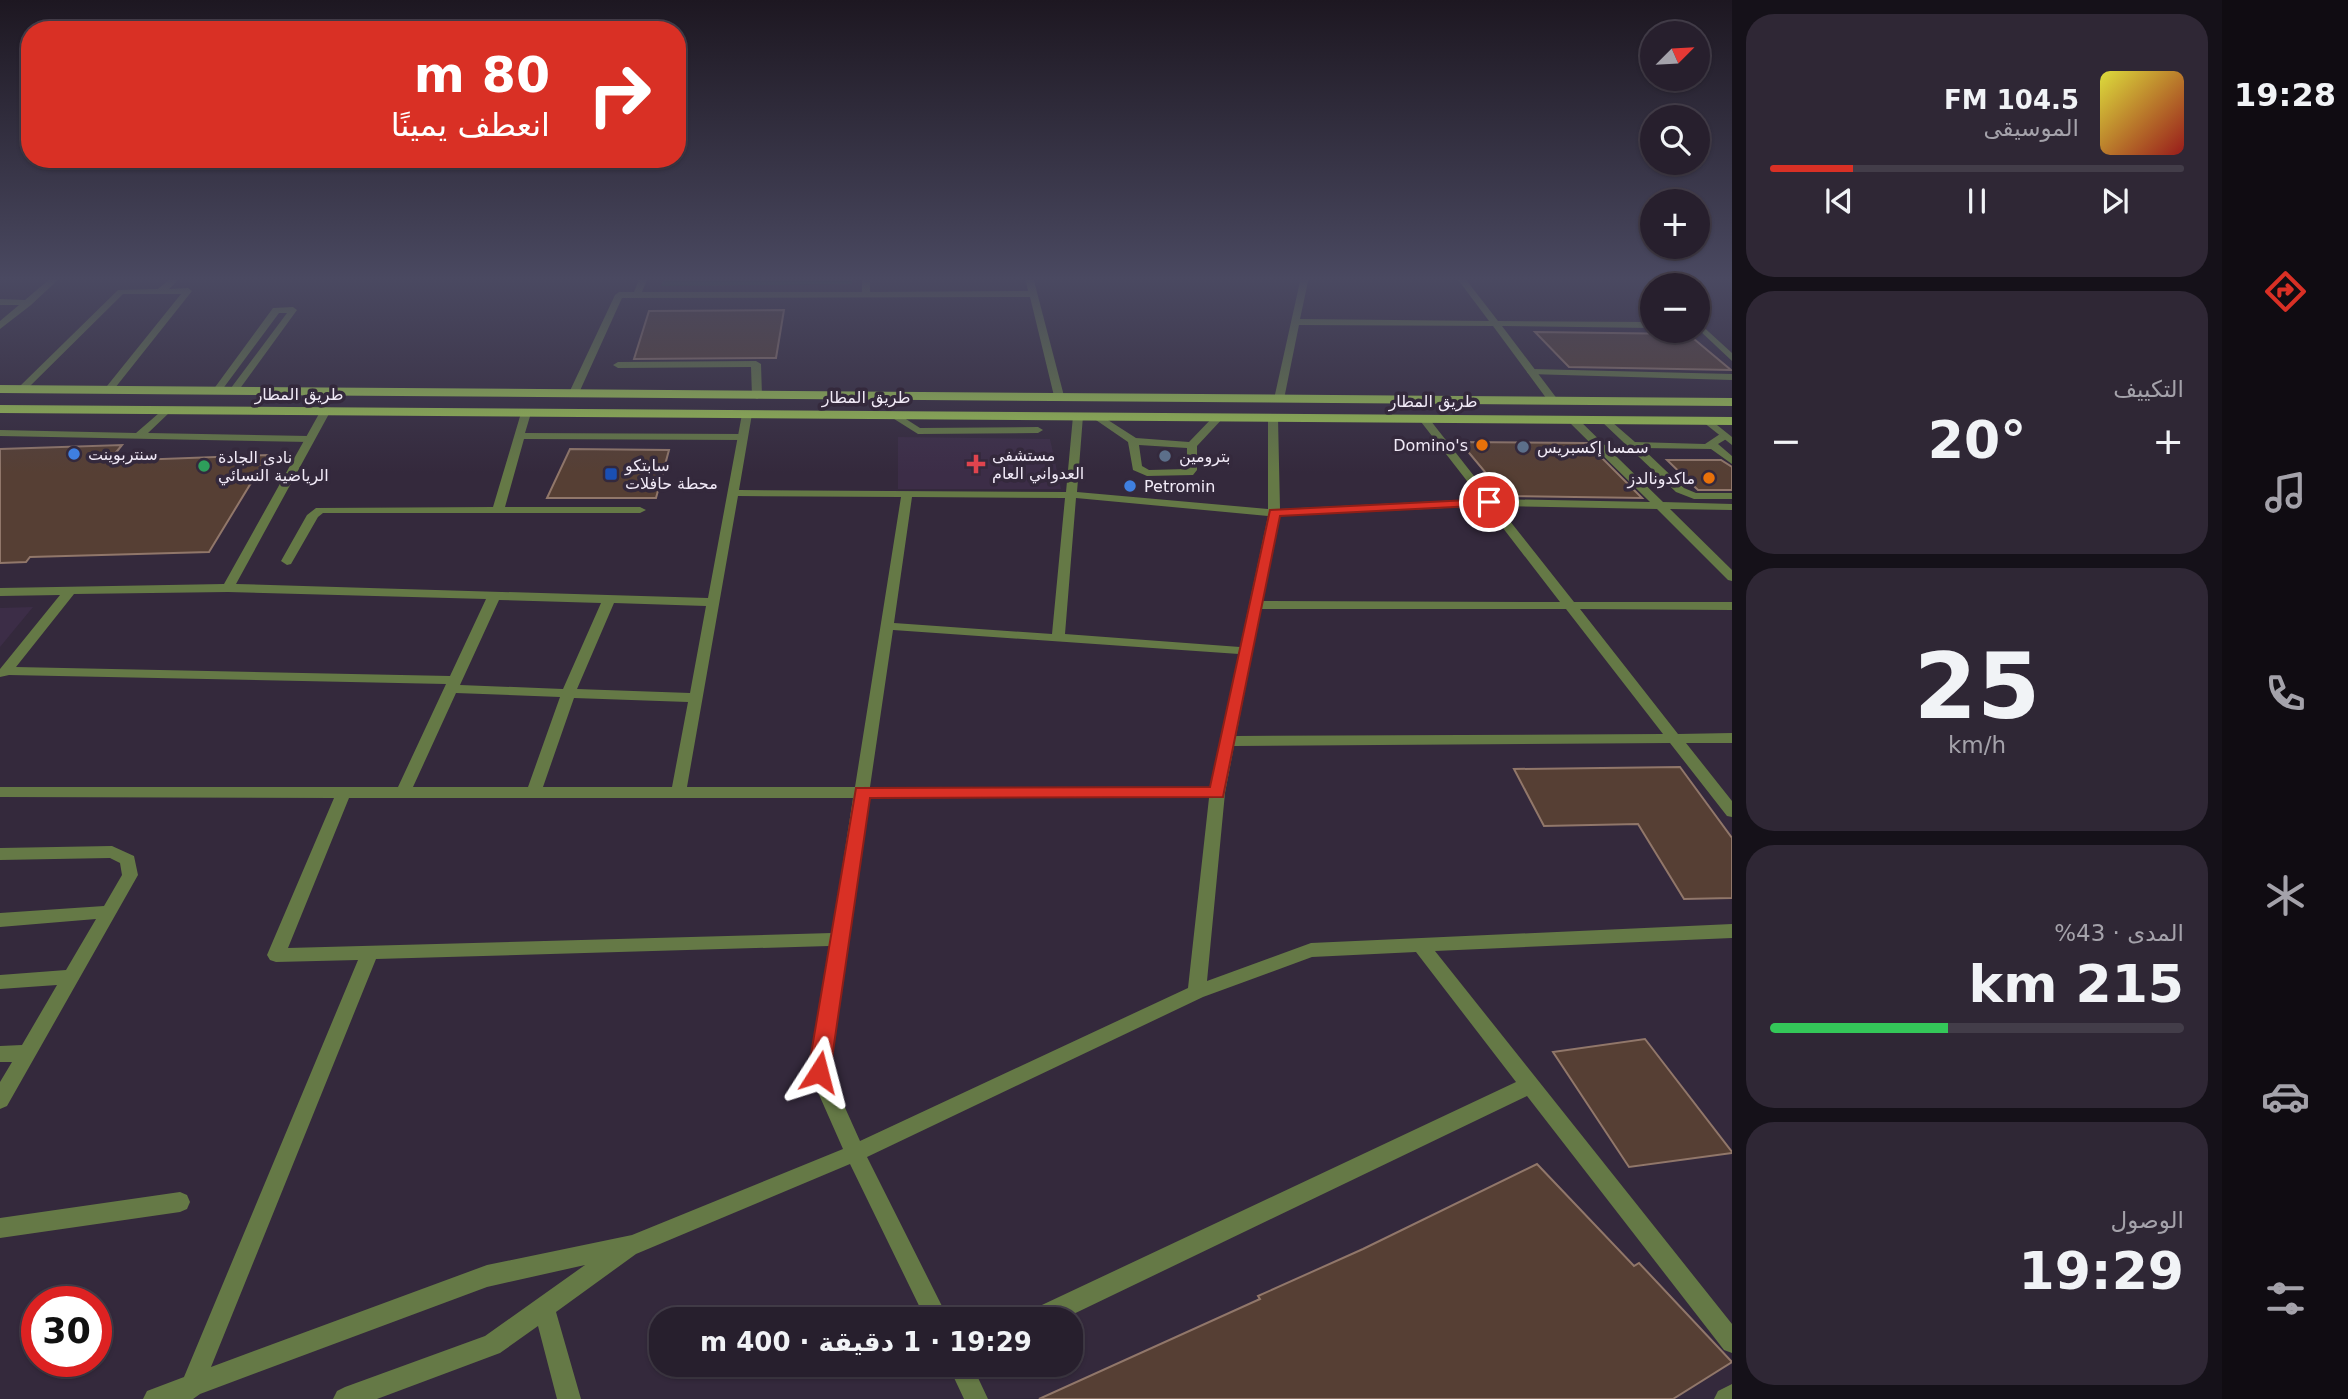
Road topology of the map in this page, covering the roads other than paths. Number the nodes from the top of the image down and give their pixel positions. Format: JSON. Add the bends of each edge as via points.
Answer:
{"nodes":[{"id":1,"x":70,"y":342,"type":"edge"},
{"id":2,"x":147,"y":342,"type":"edge"},
{"id":3,"x":252,"y":342,"type":"edge"},
{"id":4,"x":271,"y":342,"type":"edge"},
{"id":5,"x":597,"y":342,"type":"edge"},
{"id":6,"x":1046,"y":342,"type":"edge"},
{"id":7,"x":1292,"y":342,"type":"edge"},
{"id":8,"x":1510,"y":342,"type":"edge"},
{"id":9,"x":1715,"y":342,"type":"edge"},
{"id":10,"x":1732,"y":358,"type":"edge"},
{"id":11,"x":618,"y":365,"type":"dead end"},
{"id":12,"x":1532,"y":372,"type":"junction"},
{"id":13,"x":1732,"y":377,"type":"edge"},
{"id":14,"x":0,"y":389,"type":"edge"},
{"id":15,"x":22,"y":389,"type":"junction"},
{"id":16,"x":108,"y":391,"type":"junction"},
{"id":17,"x":216,"y":392,"type":"junction"},
{"id":18,"x":233,"y":392,"type":"junction"},
{"id":19,"x":573,"y":396,"type":"junction"},
{"id":20,"x":757,"y":396,"type":"junction"},
{"id":21,"x":1059,"y":396,"type":"junction"},
{"id":22,"x":1279,"y":399,"type":"junction"},
{"id":23,"x":1553,"y":400,"type":"junction"},
{"id":24,"x":1732,"y":402,"type":"edge"},
{"id":25,"x":0,"y":410,"type":"edge"},
{"id":26,"x":166,"y":410,"type":"junction"},
{"id":27,"x":325,"y":412,"type":"junction"},
{"id":28,"x":526,"y":413,"type":"junction"},
{"id":29,"x":747,"y":414,"type":"junction"},
{"id":30,"x":895,"y":415,"type":"junction"},
{"id":31,"x":1078,"y":416,"type":"junction"},
{"id":32,"x":1097,"y":416,"type":"junction"},
{"id":33,"x":1219,"y":417,"type":"junction"},
{"id":34,"x":1273,"y":418,"type":"junction"},
{"id":35,"x":1423,"y":418,"type":"junction"},
{"id":36,"x":1572,"y":419,"type":"junction"},
{"id":37,"x":1605,"y":419,"type":"junction"},
{"id":38,"x":1707,"y":420,"type":"junction"},
{"id":39,"x":1732,"y":421,"type":"edge"},
{"id":40,"x":1038,"y":430,"type":"dead end"},
{"id":41,"x":0,"y":433,"type":"edge"},
{"id":42,"x":138,"y":436,"type":"junction"},
{"id":43,"x":519,"y":436,"type":"junction"},
{"id":44,"x":743,"y":437,"type":"junction"},
{"id":45,"x":309,"y":439,"type":"junction"},
{"id":46,"x":1728,"y":439,"type":"edge"},
{"id":47,"x":1133,"y":441,"type":"junction"},
{"id":48,"x":1192,"y":445,"type":"junction"},
{"id":49,"x":1634,"y":445,"type":"junction"},
{"id":50,"x":1713,"y":445,"type":"junction"},
{"id":51,"x":1732,"y":461,"type":"edge"},
{"id":52,"x":733,"y":493,"type":"junction"},
{"id":53,"x":907,"y":494,"type":"junction"},
{"id":54,"x":1072,"y":495,"type":"junction"},
{"id":55,"x":1732,"y":496,"type":"edge"},
{"id":56,"x":1489,"y":502,"type":"junction"},
{"id":57,"x":1660,"y":506,"type":"junction"},
{"id":58,"x":1732,"y":508,"type":"edge"},
{"id":59,"x":498,"y":510,"type":"junction"},
{"id":60,"x":640,"y":510,"type":"dead end"},
{"id":61,"x":1274,"y":513,"type":"junction"},
{"id":62,"x":287,"y":561,"type":"dead end"},
{"id":63,"x":1732,"y":577,"type":"edge"},
{"id":64,"x":228,"y":588,"type":"junction"},
{"id":65,"x":70,"y":591,"type":"junction"},
{"id":66,"x":0,"y":592,"type":"edge"},
{"id":67,"x":494,"y":596,"type":"junction"},
{"id":68,"x":609,"y":600,"type":"junction"},
{"id":69,"x":714,"y":603,"type":"junction"},
{"id":70,"x":1255,"y":606,"type":"junction"},
{"id":71,"x":1570,"y":606,"type":"junction"},
{"id":72,"x":1732,"y":606,"type":"edge"},
{"id":73,"x":887,"y":626,"type":"junction"},
{"id":74,"x":1058,"y":638,"type":"junction"},
{"id":75,"x":1246,"y":651,"type":"junction"},
{"id":76,"x":3,"y":674,"type":"edge"},
{"id":77,"x":454,"y":684,"type":"junction"},
{"id":78,"x":568,"y":694,"type":"junction"},
{"id":79,"x":696,"y":698,"type":"junction"},
{"id":80,"x":1732,"y":737,"type":"edge"},
{"id":81,"x":1674,"y":738,"type":"junction"},
{"id":82,"x":1228,"y":741,"type":"junction"},
{"id":83,"x":344,"y":791,"type":"junction"},
{"id":84,"x":404,"y":791,"type":"junction"},
{"id":85,"x":534,"y":791,"type":"junction"},
{"id":86,"x":0,"y":792,"type":"edge"},
{"id":87,"x":679,"y":792,"type":"junction"},
{"id":88,"x":862,"y":792,"type":"junction"},
{"id":89,"x":1217,"y":793,"type":"junction"},
{"id":90,"x":1732,"y":812,"type":"edge"},
{"id":91,"x":0,"y":854,"type":"edge"},
{"id":92,"x":109,"y":912,"type":"junction"},
{"id":93,"x":0,"y":920,"type":"edge"},
{"id":94,"x":1732,"y":932,"type":"edge"},
{"id":95,"x":839,"y":939,"type":"junction"},
{"id":96,"x":1420,"y":945,"type":"junction"},
{"id":97,"x":370,"y":952,"type":"junction"},
{"id":98,"x":71,"y":977,"type":"junction"},
{"id":99,"x":0,"y":982,"type":"edge"},
{"id":100,"x":1197,"y":992,"type":"junction"},
{"id":101,"x":28,"y":1053,"type":"junction"},
{"id":102,"x":0,"y":1054,"type":"edge"},
{"id":103,"x":1530,"y":1086,"type":"junction"},
{"id":104,"x":0,"y":1100,"type":"edge"},
{"id":105,"x":855,"y":1153,"type":"junction"},
{"id":106,"x":180,"y":1202,"type":"dead end"},
{"id":107,"x":0,"y":1228,"type":"edge"},
{"id":108,"x":632,"y":1245,"type":"junction"},
{"id":109,"x":932,"y":1307,"type":"edge"},
{"id":110,"x":1062,"y":1307,"type":"edge"},
{"id":111,"x":544,"y":1308,"type":"junction"},
{"id":112,"x":1732,"y":1342,"type":"edge"},
{"id":113,"x":966,"y":1377,"type":"edge"},
{"id":114,"x":191,"y":1388,"type":"junction"},
{"id":115,"x":1732,"y":1396,"type":"edge"},
{"id":116,"x":155,"y":1399,"type":"edge"},
{"id":117,"x":345,"y":1399,"type":"edge"},
{"id":118,"x":569,"y":1399,"type":"edge"},
{"id":119,"x":976,"y":1399,"type":"edge"},
{"id":120,"x":1726,"y":1399,"type":"edge"}],
"edges":[{"from":1,"to":15,"type":"street"},
{"from":2,"to":16,"type":"street"},
{"from":3,"to":17,"type":"street"},
{"from":4,"to":18,"type":"street"},
{"from":5,"to":19,"type":"street"},
{"from":6,"to":21,"type":"street"},
{"from":7,"to":22,"type":"street"},
{"from":8,"to":12,"type":"street"},
{"from":9,"to":10,"type":"street"},
{"from":11,"to":20,"type":"street","via":[[756,364]]},
{"from":12,"to":13,"type":"street"},
{"from":12,"to":23,"type":"street"},
{"from":14,"to":15,"type":"main road","name":"طريق المطار"},
{"from":15,"to":16,"type":"main road","name":"طريق المطار"},
{"from":16,"to":17,"type":"main road","name":"طريق المطار"},
{"from":17,"to":18,"type":"main road","name":"طريق المطار"},
{"from":18,"to":19,"type":"main road","name":"طريق المطار"},
{"from":19,"to":20,"type":"main road","name":"طريق المطار"},
{"from":20,"to":21,"type":"main road","name":"طريق المطار"},
{"from":21,"to":22,"type":"main road","name":"طريق المطار"},
{"from":22,"to":23,"type":"main road","name":"طريق المطار"},
{"from":23,"to":24,"type":"main road","name":"طريق المطار"},
{"from":25,"to":26,"type":"main road","name":"طريق المطار"},
{"from":26,"to":27,"type":"main road","name":"طريق المطار"},
{"from":26,"to":42,"type":"street"},
{"from":27,"to":28,"type":"main road","name":"طريق المطار"},
{"from":27,"to":45,"type":"street"},
{"from":28,"to":29,"type":"main road","name":"طريق المطار"},
{"from":28,"to":43,"type":"street"},
{"from":29,"to":30,"type":"main road","name":"طريق المطار"},
{"from":29,"to":44,"type":"street"},
{"from":30,"to":31,"type":"main road","name":"طريق المطار"},
{"from":30,"to":40,"type":"street","via":[[918,430]]},
{"from":31,"to":32,"type":"main road","name":"طريق المطار"},
{"from":31,"to":54,"type":"street"},
{"from":32,"to":33,"type":"main road","name":"طريق المطار"},
{"from":32,"to":47,"type":"street"},
{"from":33,"to":34,"type":"main road","name":"طريق المطار"},
{"from":33,"to":48,"type":"street"},
{"from":34,"to":35,"type":"main road","name":"طريق المطار"},
{"from":34,"to":61,"type":"street"},
{"from":35,"to":36,"type":"main road","name":"طريق المطار"},
{"from":35,"to":56,"type":"street"},
{"from":36,"to":37,"type":"main road","name":"طريق المطار"},
{"from":36,"to":57,"type":"street"},
{"from":37,"to":38,"type":"main road","name":"طريق المطار"},
{"from":37,"to":49,"type":"street"},
{"from":38,"to":39,"type":"main road","name":"طريق المطار"},
{"from":38,"to":46,"type":"street"},
{"from":41,"to":42,"type":"street"},
{"from":42,"to":45,"type":"street"},
{"from":43,"to":44,"type":"street"},
{"from":43,"to":59,"type":"street"},
{"from":44,"to":52,"type":"street"},
{"from":45,"to":64,"type":"street"},
{"from":46,"to":50,"type":"street"},
{"from":47,"to":48,"type":"street"},
{"from":47,"to":48,"type":"street","via":[[1137,468],[1147,473],[1189,473]]},
{"from":49,"to":50,"type":"street"},
{"from":49,"to":55,"type":"street","via":[[1688,495]]},
{"from":50,"to":51,"type":"street"},
{"from":52,"to":53,"type":"street"},
{"from":52,"to":69,"type":"street"},
{"from":53,"to":54,"type":"street"},
{"from":53,"to":73,"type":"street"},
{"from":54,"to":61,"type":"street"},
{"from":54,"to":74,"type":"street"},
{"from":56,"to":57,"type":"street"},
{"from":56,"to":61,"type":"street"},
{"from":56,"to":71,"type":"street"},
{"from":57,"to":58,"type":"street"},
{"from":57,"to":63,"type":"street"},
{"from":59,"to":60,"type":"street"},
{"from":59,"to":62,"type":"street","via":[[320,510]]},
{"from":61,"to":70,"type":"street"},
{"from":64,"to":65,"type":"street"},
{"from":64,"to":67,"type":"street"},
{"from":65,"to":66,"type":"street"},
{"from":65,"to":76,"type":"street"},
{"from":67,"to":68,"type":"street"},
{"from":67,"to":77,"type":"street"},
{"from":68,"to":69,"type":"street"},
{"from":68,"to":78,"type":"street"},
{"from":69,"to":79,"type":"street"},
{"from":70,"to":71,"type":"street"},
{"from":70,"to":75,"type":"street"},
{"from":71,"to":72,"type":"street"},
{"from":71,"to":81,"type":"street"},
{"from":73,"to":74,"type":"street"},
{"from":73,"to":88,"type":"street"},
{"from":74,"to":75,"type":"street"},
{"from":75,"to":82,"type":"street"},
{"from":76,"to":77,"type":"street"},
{"from":77,"to":78,"type":"street"},
{"from":77,"to":84,"type":"street"},
{"from":78,"to":79,"type":"street"},
{"from":78,"to":85,"type":"street"},
{"from":79,"to":87,"type":"street"},
{"from":80,"to":81,"type":"street"},
{"from":81,"to":82,"type":"street"},
{"from":81,"to":90,"type":"street"},
{"from":82,"to":89,"type":"street"},
{"from":83,"to":84,"type":"street"},
{"from":83,"to":86,"type":"street"},
{"from":83,"to":97,"type":"street","via":[[276,955]]},
{"from":84,"to":85,"type":"street"},
{"from":85,"to":87,"type":"street"},
{"from":87,"to":88,"type":"street"},
{"from":88,"to":89,"type":"street"},
{"from":88,"to":95,"type":"street"},
{"from":89,"to":100,"type":"street"},
{"from":91,"to":92,"type":"street","via":[[112,852],[128,860],[130,875]]},
{"from":92,"to":93,"type":"street"},
{"from":92,"to":98,"type":"street"},
{"from":94,"to":96,"type":"street"},
{"from":95,"to":97,"type":"street"},
{"from":95,"to":105,"type":"street","via":[[819,1072]]},
{"from":96,"to":100,"type":"street","via":[[1311,950]]},
{"from":96,"to":103,"type":"street"},
{"from":97,"to":114,"type":"street"},
{"from":98,"to":99,"type":"street"},
{"from":98,"to":101,"type":"street"},
{"from":100,"to":105,"type":"street"},
{"from":101,"to":102,"type":"street"},
{"from":101,"to":104,"type":"street"},
{"from":103,"to":110,"type":"street"},
{"from":103,"to":112,"type":"street"},
{"from":105,"to":108,"type":"street"},
{"from":105,"to":109,"type":"street"},
{"from":106,"to":107,"type":"street"},
{"from":108,"to":111,"type":"street"},
{"from":108,"to":114,"type":"street","via":[[487,1276]]},
{"from":111,"to":117,"type":"street","via":[[492,1345]]},
{"from":111,"to":118,"type":"street"},
{"from":113,"to":119,"type":"street"},
{"from":114,"to":116,"type":"street"},
{"from":115,"to":120,"type":"street"}]}
